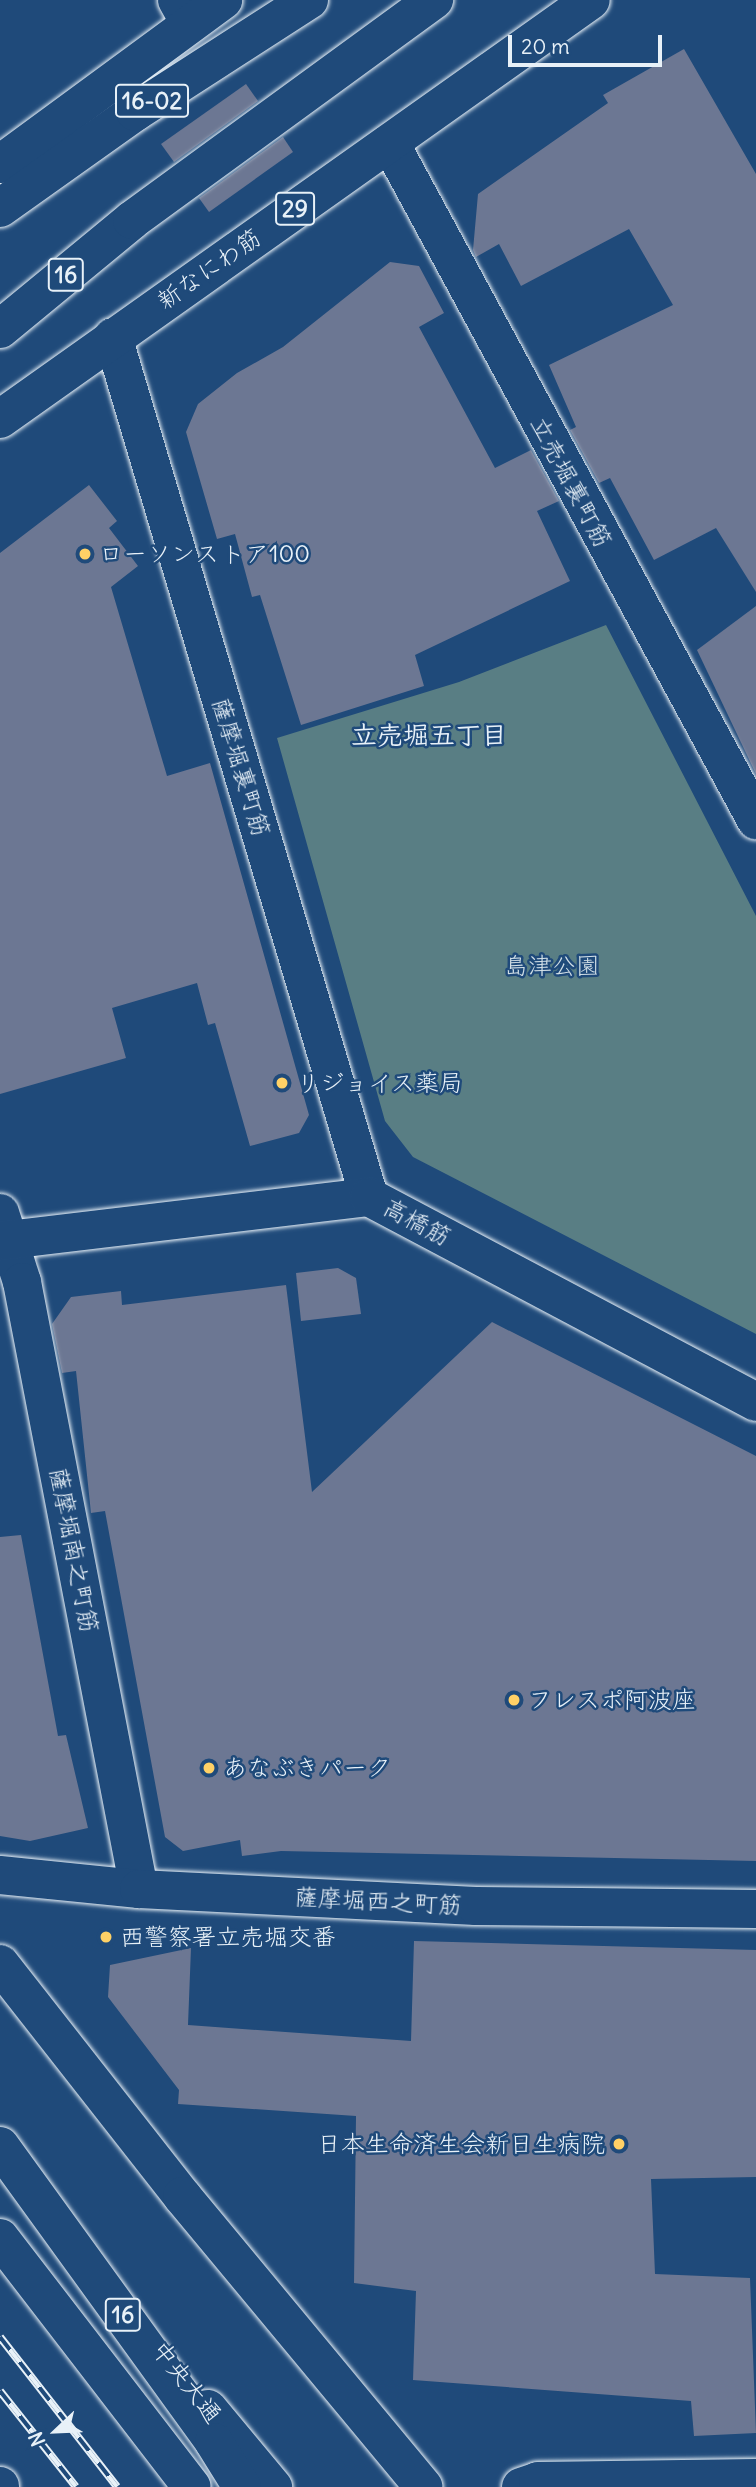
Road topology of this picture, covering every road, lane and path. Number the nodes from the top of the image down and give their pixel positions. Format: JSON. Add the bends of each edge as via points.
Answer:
{"nodes":[{"id":1,"x":223,"y":0,"type":"edge"},
{"id":2,"x":309,"y":0,"type":"edge"},
{"id":3,"x":434,"y":0,"type":"edge"},
{"id":4,"x":591,"y":0,"type":"edge"},
{"id":5,"x":184,"y":12,"type":"edge"},
{"id":6,"x":390,"y":143,"type":"junction"},
{"id":7,"x":0,"y":164,"type":"edge"},
{"id":8,"x":0,"y":208,"type":"edge"},
{"id":9,"x":132,"y":220,"type":"junction"},
{"id":10,"x":0,"y":301,"type":"edge"},
{"id":11,"x":0,"y":329,"type":"edge"},
{"id":12,"x":113,"y":337,"type":"junction"},
{"id":13,"x":0,"y":419,"type":"edge"},
{"id":14,"x":756,"y":820,"type":"edge"},
{"id":15,"x":369,"y":1197,"type":"junction"},
{"id":16,"x":3,"y":1231,"type":"edge"},
{"id":17,"x":756,"y":1402,"type":"edge"},
{"id":18,"x":0,"y":1875,"type":"edge"},
{"id":19,"x":139,"y":1889,"type":"junction"},
{"id":20,"x":756,"y":1909,"type":"edge"},
{"id":21,"x":0,"y":1964,"type":"edge"},
{"id":22,"x":0,"y":2144,"type":"edge"},
{"id":23,"x":0,"y":2238,"type":"edge"},
{"id":24,"x":756,"y":2478,"type":"edge"},
{"id":25,"x":192,"y":2487,"type":"edge"},
{"id":26,"x":242,"y":2487,"type":"edge"},
{"id":27,"x":273,"y":2487,"type":"edge"},
{"id":28,"x":424,"y":2487,"type":"edge"},
{"id":29,"x":521,"y":2487,"type":"edge"}],
"edges":[{"from":1,"to":5,"type":"main road"},
{"from":2,"to":8,"type":"main road","number":"16-02","via":[[135,112]]},
{"from":3,"to":9,"type":"main road"},
{"from":4,"to":6,"type":"main road","name":"新なにわ筋","number":"29"},
{"from":5,"to":7,"type":"main road"},
{"from":6,"to":12,"type":"main road","name":"新なにわ筋","number":"29"},
{"from":6,"to":14,"type":"main road","name":"立売堀裏町筋"},
{"from":9,"to":10,"type":"main road"},
{"from":9,"to":11,"type":"main road","number":"16"},
{"from":12,"to":13,"type":"main road","name":"新なにわ筋","number":"29"},
{"from":12,"to":15,"type":"main road","name":"薩摩堀裏町筋"},
{"from":15,"to":16,"type":"main road","name":"高橋筋"},
{"from":15,"to":17,"type":"main road","name":"高橋筋"},
{"from":16,"to":19,"type":"main road","name":"薩摩堀南之町筋","via":[[22,1282]]},
{"from":18,"to":19,"type":"main road","name":"薩摩堀西之町筋"},
{"from":19,"to":20,"type":"main road","name":"薩摩堀西之町筋","via":[[476,1906]]},
{"from":21,"to":28,"type":"main road","via":[[182,2196]]},
{"from":22,"to":26,"type":"main road","number":"16"},
{"from":22,"to":27,"type":"main road","name":"中央大通"},
{"from":23,"to":25,"type":"main road","number":"16"},
{"from":24,"to":29,"type":"main road","via":[[538,2481]]}]}
